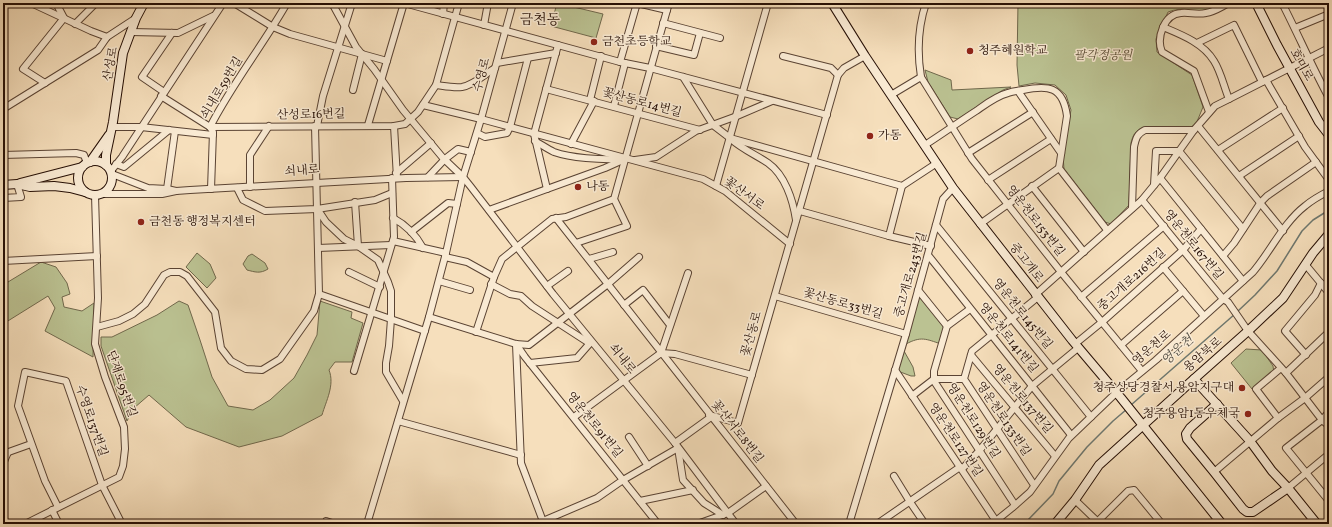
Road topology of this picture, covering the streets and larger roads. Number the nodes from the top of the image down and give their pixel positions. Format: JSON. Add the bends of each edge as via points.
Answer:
{"nodes":[{"id":1,"x":6,"y":3,"type":"edge"},
{"id":2,"x":31,"y":3,"type":"edge"},
{"id":3,"x":56,"y":3,"type":"edge"},
{"id":4,"x":144,"y":3,"type":"edge"},
{"id":5,"x":223,"y":3,"type":"edge"},
{"id":6,"x":234,"y":3,"type":"edge"},
{"id":7,"x":287,"y":3,"type":"edge"},
{"id":8,"x":332,"y":3,"type":"edge"},
{"id":9,"x":352,"y":3,"type":"edge"},
{"id":10,"x":404,"y":3,"type":"edge"},
{"id":11,"x":444,"y":3,"type":"edge"},
{"id":12,"x":460,"y":3,"type":"edge"},
{"id":13,"x":488,"y":3,"type":"edge"},
{"id":14,"x":513,"y":3,"type":"edge"},
{"id":15,"x":637,"y":3,"type":"edge"},
{"id":16,"x":669,"y":3,"type":"edge"},
{"id":17,"x":768,"y":3,"type":"edge"},
{"id":18,"x":832,"y":3,"type":"edge"},
{"id":19,"x":926,"y":3,"type":"edge"},
{"id":20,"x":1229,"y":3,"type":"edge"},
{"id":21,"x":1256,"y":3,"type":"edge"},
{"id":22,"x":1282,"y":3,"type":"edge"},
{"id":23,"x":94,"y":4,"type":"edge"},
{"id":24,"x":3,"y":8,"type":"edge"},
{"id":25,"x":667,"y":10,"type":"junction"},
{"id":26,"x":443,"y":14,"type":"junction"},
{"id":27,"x":1329,"y":14,"type":"edge"},
{"id":28,"x":214,"y":16,"type":"junction"},
{"id":29,"x":456,"y":17,"type":"junction"},
{"id":30,"x":64,"y":18,"type":"junction"},
{"id":31,"x":136,"y":18,"type":"junction"},
{"id":32,"x":663,"y":23,"type":"junction"},
{"id":33,"x":75,"y":24,"type":"junction"},
{"id":34,"x":484,"y":25,"type":"junction"},
{"id":35,"x":345,"y":26,"type":"junction"},
{"id":36,"x":1163,"y":27,"type":"junction"},
{"id":37,"x":273,"y":28,"type":"junction"},
{"id":38,"x":1295,"y":28,"type":"junction"},
{"id":39,"x":506,"y":30,"type":"junction"},
{"id":40,"x":131,"y":32,"type":"junction"},
{"id":41,"x":700,"y":32,"type":"junction"},
{"id":42,"x":172,"y":33,"type":"junction"},
{"id":43,"x":107,"y":37,"type":"junction"},
{"id":44,"x":720,"y":38,"type":"dead end"},
{"id":45,"x":1197,"y":43,"type":"junction"},
{"id":46,"x":558,"y":45,"type":"junction"},
{"id":47,"x":656,"y":46,"type":"junction"},
{"id":48,"x":338,"y":48,"type":"junction"},
{"id":49,"x":1329,"y":48,"type":"edge"},
{"id":50,"x":556,"y":53,"type":"junction"},
{"id":51,"x":362,"y":54,"type":"junction"},
{"id":52,"x":601,"y":56,"type":"junction"},
{"id":53,"x":783,"y":56,"type":"dead end"},
{"id":54,"x":865,"y":56,"type":"junction"},
{"id":55,"x":528,"y":58,"type":"junction"},
{"id":56,"x":1308,"y":58,"type":"junction"},
{"id":57,"x":387,"y":61,"type":"junction"},
{"id":58,"x":622,"y":62,"type":"junction"},
{"id":59,"x":496,"y":65,"type":"junction"},
{"id":60,"x":650,"y":68,"type":"junction"},
{"id":61,"x":1289,"y":68,"type":"junction"},
{"id":62,"x":838,"y":75,"type":"junction"},
{"id":63,"x":683,"y":77,"type":"junction"},
{"id":64,"x":922,"y":77,"type":"junction"},
{"id":65,"x":381,"y":80,"type":"junction"},
{"id":66,"x":1264,"y":81,"type":"junction"},
{"id":67,"x":45,"y":83,"type":"junction"},
{"id":68,"x":436,"y":85,"type":"junction"},
{"id":69,"x":1326,"y":86,"type":"edge"},
{"id":70,"x":546,"y":89,"type":"junction"},
{"id":71,"x":353,"y":90,"type":"dead end"},
{"id":72,"x":1018,"y":91,"type":"junction"},
{"id":73,"x":743,"y":93,"type":"junction"},
{"id":74,"x":163,"y":94,"type":"junction"},
{"id":75,"x":891,"y":95,"type":"junction"},
{"id":76,"x":1229,"y":98,"type":"junction"},
{"id":77,"x":1329,"y":98,"type":"edge"},
{"id":78,"x":592,"y":100,"type":"junction"},
{"id":79,"x":772,"y":101,"type":"junction"},
{"id":80,"x":423,"y":105,"type":"junction"},
{"id":81,"x":614,"y":106,"type":"junction"},
{"id":82,"x":1283,"y":108,"type":"junction"},
{"id":83,"x":3,"y":109,"type":"edge"},
{"id":84,"x":1033,"y":112,"type":"junction"},
{"id":85,"x":1209,"y":112,"type":"junction"},
{"id":86,"x":638,"y":113,"type":"junction"},
{"id":87,"x":827,"y":115,"type":"junction"},
{"id":88,"x":737,"y":116,"type":"junction"},
{"id":89,"x":410,"y":118,"type":"junction"},
{"id":90,"x":481,"y":119,"type":"junction"},
{"id":91,"x":713,"y":125,"type":"junction"},
{"id":92,"x":269,"y":126,"type":"junction"},
{"id":93,"x":316,"y":126,"type":"junction"},
{"id":94,"x":368,"y":126,"type":"junction"},
{"id":95,"x":394,"y":126,"type":"junction"},
{"id":96,"x":952,"y":126,"type":"junction"},
{"id":97,"x":141,"y":127,"type":"junction"},
{"id":98,"x":210,"y":127,"type":"junction"},
{"id":99,"x":510,"y":127,"type":"junction"},
{"id":100,"x":1196,"y":128,"type":"junction"},
{"id":101,"x":111,"y":130,"type":"junction"},
{"id":102,"x":700,"y":130,"type":"junction"},
{"id":103,"x":172,"y":131,"type":"junction"},
{"id":104,"x":477,"y":133,"type":"junction"},
{"id":105,"x":534,"y":134,"type":"junction"},
{"id":106,"x":213,"y":135,"type":"junction"},
{"id":107,"x":1329,"y":135,"type":"edge"},
{"id":108,"x":1299,"y":136,"type":"junction"},
{"id":109,"x":730,"y":138,"type":"junction"},
{"id":110,"x":1051,"y":139,"type":"junction"},
{"id":111,"x":535,"y":141,"type":"junction"},
{"id":112,"x":431,"y":143,"type":"junction"},
{"id":113,"x":571,"y":144,"type":"junction"},
{"id":114,"x":925,"y":145,"type":"junction"},
{"id":115,"x":1218,"y":150,"type":"junction"},
{"id":116,"x":1178,"y":151,"type":"junction"},
{"id":117,"x":471,"y":152,"type":"junction"},
{"id":118,"x":968,"y":153,"type":"junction"},
{"id":119,"x":1061,"y":153,"type":"junction"},
{"id":120,"x":3,"y":155,"type":"edge"},
{"id":121,"x":445,"y":159,"type":"junction"},
{"id":122,"x":625,"y":159,"type":"junction"},
{"id":123,"x":632,"y":161,"type":"junction"},
{"id":124,"x":814,"y":161,"type":"junction"},
{"id":125,"x":1316,"y":162,"type":"junction"},
{"id":126,"x":937,"y":163,"type":"junction"},
{"id":127,"x":86,"y":164,"type":"junction"},
{"id":128,"x":116,"y":164,"type":"junction"},
{"id":129,"x":1058,"y":168,"type":"junction"},
{"id":130,"x":110,"y":170,"type":"junction"},
{"id":131,"x":395,"y":176,"type":"junction"},
{"id":132,"x":1239,"y":176,"type":"junction"},
{"id":133,"x":428,"y":177,"type":"junction"},
{"id":134,"x":463,"y":177,"type":"junction"},
{"id":135,"x":1160,"y":178,"type":"junction"},
{"id":136,"x":988,"y":180,"type":"junction"},
{"id":137,"x":1329,"y":180,"type":"edge"},
{"id":138,"x":316,"y":182,"type":"junction"},
{"id":139,"x":17,"y":184,"type":"junction"},
{"id":140,"x":3,"y":185,"type":"edge"},
{"id":141,"x":1154,"y":185,"type":"junction"},
{"id":142,"x":716,"y":186,"type":"junction"},
{"id":143,"x":902,"y":186,"type":"junction"},
{"id":144,"x":1032,"y":186,"type":"junction"},
{"id":145,"x":250,"y":187,"type":"junction"},
{"id":146,"x":237,"y":188,"type":"junction"},
{"id":147,"x":953,"y":188,"type":"junction"},
{"id":148,"x":167,"y":189,"type":"junction"},
{"id":149,"x":211,"y":189,"type":"junction"},
{"id":150,"x":547,"y":189,"type":"junction"},
{"id":151,"x":176,"y":191,"type":"junction"},
{"id":152,"x":1329,"y":191,"type":"edge"},
{"id":153,"x":86,"y":192,"type":"junction"},
{"id":154,"x":392,"y":194,"type":"junction"},
{"id":155,"x":97,"y":195,"type":"junction"},
{"id":156,"x":3,"y":198,"type":"edge"},
{"id":157,"x":614,"y":199,"type":"junction"},
{"id":158,"x":1142,"y":200,"type":"junction"},
{"id":159,"x":355,"y":202,"type":"junction"},
{"id":160,"x":1261,"y":202,"type":"junction"},
{"id":161,"x":457,"y":204,"type":"junction"},
{"id":162,"x":1007,"y":204,"type":"junction"},
{"id":163,"x":1132,"y":208,"type":"junction"},
{"id":164,"x":317,"y":209,"type":"junction"},
{"id":165,"x":489,"y":210,"type":"junction"},
{"id":166,"x":800,"y":211,"type":"junction"},
{"id":167,"x":393,"y":218,"type":"junction"},
{"id":168,"x":556,"y":218,"type":"junction"},
{"id":169,"x":796,"y":223,"type":"junction"},
{"id":170,"x":980,"y":224,"type":"junction"},
{"id":171,"x":936,"y":225,"type":"junction"},
{"id":172,"x":1164,"y":226,"type":"junction"},
{"id":173,"x":1201,"y":229,"type":"junction"},
{"id":174,"x":1243,"y":229,"type":"junction"},
{"id":175,"x":1108,"y":230,"type":"junction"},
{"id":176,"x":1284,"y":230,"type":"junction"},
{"id":177,"x":411,"y":232,"type":"junction"},
{"id":178,"x":1329,"y":234,"type":"edge"},
{"id":179,"x":889,"y":236,"type":"junction"},
{"id":180,"x":392,"y":243,"type":"junction"},
{"id":181,"x":576,"y":243,"type":"junction"},
{"id":182,"x":790,"y":244,"type":"junction"},
{"id":183,"x":358,"y":246,"type":"junction"},
{"id":184,"x":517,"y":246,"type":"junction"},
{"id":185,"x":931,"y":246,"type":"junction"},
{"id":186,"x":318,"y":248,"type":"junction"},
{"id":187,"x":423,"y":248,"type":"junction"},
{"id":188,"x":1183,"y":250,"type":"junction"},
{"id":189,"x":613,"y":252,"type":"dead end"},
{"id":190,"x":1084,"y":252,"type":"junction"},
{"id":191,"x":446,"y":255,"type":"junction"},
{"id":192,"x":928,"y":255,"type":"junction"},
{"id":193,"x":97,"y":256,"type":"junction"},
{"id":194,"x":1223,"y":256,"type":"junction"},
{"id":195,"x":639,"y":257,"type":"dead end"},
{"id":196,"x":589,"y":259,"type":"junction"},
{"id":197,"x":3,"y":260,"type":"edge"},
{"id":198,"x":1305,"y":264,"type":"junction"},
{"id":199,"x":1163,"y":267,"type":"junction"},
{"id":200,"x":568,"y":271,"type":"dead end"},
{"id":201,"x":349,"y":272,"type":"dead end"},
{"id":202,"x":384,"y":272,"type":"junction"},
{"id":203,"x":1061,"y":272,"type":"junction"},
{"id":204,"x":688,"y":273,"type":"dead end"},
{"id":205,"x":494,"y":277,"type":"junction"},
{"id":206,"x":439,"y":280,"type":"junction"},
{"id":207,"x":1243,"y":281,"type":"junction"},
{"id":208,"x":1321,"y":283,"type":"junction"},
{"id":209,"x":491,"y":284,"type":"junction"},
{"id":210,"x":608,"y":284,"type":"junction"},
{"id":211,"x":547,"y":286,"type":"junction"},
{"id":212,"x":380,"y":287,"type":"junction"},
{"id":213,"x":470,"y":290,"type":"dead end"},
{"id":214,"x":918,"y":290,"type":"junction"},
{"id":215,"x":1183,"y":292,"type":"junction"},
{"id":216,"x":1329,"y":293,"type":"edge"},
{"id":217,"x":319,"y":294,"type":"junction"},
{"id":218,"x":775,"y":296,"type":"junction"},
{"id":219,"x":1037,"y":296,"type":"junction"},
{"id":220,"x":1081,"y":297,"type":"junction"},
{"id":221,"x":1225,"y":301,"type":"junction"},
{"id":222,"x":624,"y":305,"type":"junction"},
{"id":223,"x":970,"y":309,"type":"junction"},
{"id":224,"x":372,"y":312,"type":"junction"},
{"id":225,"x":570,"y":314,"type":"junction"},
{"id":226,"x":1204,"y":316,"type":"junction"},
{"id":227,"x":429,"y":317,"type":"junction"},
{"id":228,"x":1012,"y":318,"type":"junction"},
{"id":229,"x":391,"y":319,"type":"junction"},
{"id":230,"x":1102,"y":322,"type":"junction"},
{"id":231,"x":558,"y":323,"type":"junction"},
{"id":232,"x":670,"y":325,"type":"junction"},
{"id":233,"x":947,"y":326,"type":"junction"},
{"id":234,"x":96,"y":327,"type":"junction"},
{"id":235,"x":425,"y":330,"type":"junction"},
{"id":236,"x":1248,"y":331,"type":"junction"},
{"id":237,"x":476,"y":332,"type":"junction"},
{"id":238,"x":1329,"y":332,"type":"edge"},
{"id":239,"x":906,"y":334,"type":"junction"},
{"id":240,"x":991,"y":335,"type":"junction"},
{"id":241,"x":590,"y":342,"type":"junction"},
{"id":242,"x":516,"y":344,"type":"junction"},
{"id":243,"x":1121,"y":345,"type":"junction"},
{"id":244,"x":1076,"y":346,"type":"junction"},
{"id":245,"x":661,"y":353,"type":"junction"},
{"id":246,"x":971,"y":355,"type":"junction"},
{"id":247,"x":1306,"y":355,"type":"junction"},
{"id":248,"x":530,"y":362,"type":"junction"},
{"id":249,"x":1052,"y":368,"type":"junction"},
{"id":250,"x":895,"y":370,"type":"junction"},
{"id":251,"x":354,"y":371,"type":"dead end"},
{"id":252,"x":1142,"y":371,"type":"junction"},
{"id":253,"x":1283,"y":371,"type":"junction"},
{"id":254,"x":752,"y":375,"type":"junction"},
{"id":255,"x":1329,"y":377,"type":"edge"},
{"id":256,"x":934,"y":379,"type":"junction"},
{"id":257,"x":964,"y":379,"type":"junction"},
{"id":258,"x":1194,"y":379,"type":"junction"},
{"id":259,"x":624,"y":380,"type":"junction"},
{"id":260,"x":1032,"y":386,"type":"junction"},
{"id":261,"x":1119,"y":395,"type":"junction"},
{"id":262,"x":912,"y":396,"type":"junction"},
{"id":263,"x":1305,"y":398,"type":"junction"},
{"id":264,"x":403,"y":401,"type":"junction"},
{"id":265,"x":1217,"y":404,"type":"junction"},
{"id":266,"x":1014,"y":407,"type":"junction"},
{"id":267,"x":1329,"y":412,"type":"edge"},
{"id":268,"x":710,"y":416,"type":"junction"},
{"id":269,"x":1091,"y":416,"type":"junction"},
{"id":270,"x":574,"y":417,"type":"junction"},
{"id":271,"x":1278,"y":418,"type":"junction"},
{"id":272,"x":1322,"y":420,"type":"junction"},
{"id":273,"x":398,"y":421,"type":"junction"},
{"id":274,"x":1143,"y":426,"type":"junction"},
{"id":275,"x":1329,"y":426,"type":"edge"},
{"id":276,"x":997,"y":429,"type":"junction"},
{"id":277,"x":1071,"y":435,"type":"junction"},
{"id":278,"x":629,"y":437,"type":"dead end"},
{"id":279,"x":1250,"y":441,"type":"junction"},
{"id":280,"x":31,"y":444,"type":"junction"},
{"id":281,"x":677,"y":446,"type":"junction"},
{"id":282,"x":980,"y":451,"type":"junction"},
{"id":283,"x":5,"y":453,"type":"edge"},
{"id":284,"x":1329,"y":454,"type":"edge"},
{"id":285,"x":521,"y":455,"type":"junction"},
{"id":286,"x":1055,"y":456,"type":"junction"},
{"id":287,"x":3,"y":464,"type":"edge"},
{"id":288,"x":648,"y":466,"type":"junction"},
{"id":289,"x":961,"y":468,"type":"junction"},
{"id":290,"x":1214,"y":472,"type":"junction"},
{"id":291,"x":1306,"y":473,"type":"junction"},
{"id":292,"x":894,"y":476,"type":"dead end"},
{"id":293,"x":623,"y":480,"type":"junction"},
{"id":294,"x":102,"y":485,"type":"junction"},
{"id":295,"x":1034,"y":485,"type":"junction"},
{"id":296,"x":766,"y":486,"type":"junction"},
{"id":297,"x":1288,"y":488,"type":"junction"},
{"id":298,"x":1329,"y":489,"type":"edge"},
{"id":299,"x":693,"y":490,"type":"junction"},
{"id":300,"x":1323,"y":494,"type":"junction"},
{"id":301,"x":1075,"y":500,"type":"junction"},
{"id":302,"x":640,"y":501,"type":"junction"},
{"id":303,"x":1329,"y":501,"type":"edge"},
{"id":304,"x":910,"y":502,"type":"junction"},
{"id":305,"x":1015,"y":505,"type":"junction"},
{"id":306,"x":58,"y":507,"type":"junction"},
{"id":307,"x":52,"y":510,"type":"junction"},
{"id":308,"x":725,"y":514,"type":"junction"},
{"id":309,"x":326,"y":521,"type":"dead end"},
{"id":310,"x":543,"y":523,"type":"edge"},
{"id":311,"x":994,"y":523,"type":"edge"},
{"id":312,"x":1097,"y":523,"type":"edge"},
{"id":313,"x":25,"y":524,"type":"edge"},
{"id":314,"x":59,"y":524,"type":"edge"},
{"id":315,"x":122,"y":524,"type":"edge"},
{"id":316,"x":335,"y":524,"type":"edge"},
{"id":317,"x":367,"y":524,"type":"edge"},
{"id":318,"x":658,"y":524,"type":"edge"},
{"id":319,"x":697,"y":524,"type":"edge"},
{"id":320,"x":736,"y":524,"type":"edge"},
{"id":321,"x":796,"y":524,"type":"edge"},
{"id":322,"x":849,"y":524,"type":"edge"},
{"id":323,"x":877,"y":524,"type":"edge"},
{"id":324,"x":925,"y":524,"type":"edge"},
{"id":325,"x":1055,"y":524,"type":"edge"},
{"id":326,"x":1162,"y":524,"type":"edge"},
{"id":327,"x":1222,"y":524,"type":"edge"},
{"id":328,"x":1316,"y":524,"type":"edge"}],
"edges":[{"from":1,"to":24,"type":"street"},
{"from":2,"to":30,"type":"street"},
{"from":3,"to":30,"type":"street"},
{"from":4,"to":31,"type":"street","name":"산성로"},
{"from":5,"to":28,"type":"street"},
{"from":6,"to":37,"type":"street"},
{"from":7,"to":37,"type":"street","name":"쇠내로59번길"},
{"from":8,"to":35,"type":"street"},
{"from":9,"to":35,"type":"street"},
{"from":10,"to":26,"type":"street"},
{"from":10,"to":57,"type":"street"},
{"from":11,"to":26,"type":"street"},
{"from":12,"to":29,"type":"street","name":"산성로16번길"},
{"from":13,"to":34,"type":"street"},
{"from":14,"to":39,"type":"street","name":"수영로"},
{"from":15,"to":25,"type":"street"},
{"from":15,"to":58,"type":"street"},
{"from":16,"to":25,"type":"street"},
{"from":17,"to":73,"type":"street"},
{"from":18,"to":54,"type":"street","name":"중고개로"},
{"from":19,"to":64,"type":"street","via":[[918,47]]},
{"from":20,"to":36,"type":"street","via":[[1206,13],[1175,14],[1169,17]]},
{"from":21,"to":61,"type":"street","name":"호미로"},
{"from":22,"to":38,"type":"street"},
{"from":23,"to":33,"type":"street"},
{"from":25,"to":32,"type":"street"},
{"from":26,"to":29,"type":"street"},
{"from":27,"to":38,"type":"street"},
{"from":28,"to":42,"type":"street","via":[[178,33]]},
{"from":28,"to":74,"type":"street"},
{"from":29,"to":34,"type":"street"},
{"from":29,"to":68,"type":"street","name":"산성로16번길"},
{"from":30,"to":33,"type":"street"},
{"from":30,"to":67,"type":"street","via":[[23,69]]},
{"from":31,"to":40,"type":"street","name":"산성로"},
{"from":31,"to":43,"type":"street"},
{"from":32,"to":41,"type":"street"},
{"from":32,"to":47,"type":"street"},
{"from":33,"to":43,"type":"street"},
{"from":34,"to":39,"type":"street"},
{"from":35,"to":48,"type":"street"},
{"from":35,"to":51,"type":"street"},
{"from":36,"to":45,"type":"street"},
{"from":36,"to":85,"type":"street","via":[[1159,46],[1162,52],[1194,71]]},
{"from":37,"to":48,"type":"street"},
{"from":37,"to":98,"type":"street","name":"쇠내로59번길"},
{"from":38,"to":56,"type":"street"},
{"from":39,"to":46,"type":"street"},
{"from":39,"to":59,"type":"street","name":"수영로"},
{"from":40,"to":42,"type":"street"},
{"from":40,"to":101,"type":"street","name":"산성로","via":[[123,53]]},
{"from":41,"to":44,"type":"street"},
{"from":41,"to":47,"type":"street","via":[[694,55]]},
{"from":42,"to":74,"type":"street","via":[[142,77]]},
{"from":43,"to":67,"type":"street","via":[[98,50]]},
{"from":45,"to":66,"type":"street","via":[[1234,25]]},
{"from":45,"to":76,"type":"street","via":[[1214,61]]},
{"from":46,"to":50,"type":"street"},
{"from":46,"to":52,"type":"street"},
{"from":47,"to":60,"type":"street"},
{"from":48,"to":51,"type":"street"},
{"from":48,"to":93,"type":"street"},
{"from":49,"to":56,"type":"street","name":"영운천로133번길"},
{"from":50,"to":55,"type":"street"},
{"from":50,"to":70,"type":"street"},
{"from":51,"to":57,"type":"street"},
{"from":51,"to":65,"type":"street"},
{"from":51,"to":71,"type":"street"},
{"from":52,"to":58,"type":"street"},
{"from":52,"to":78,"type":"street"},
{"from":53,"to":62,"type":"street","via":[[831,68]]},
{"from":54,"to":62,"type":"street","via":[[844,68]]},
{"from":54,"to":75,"type":"street","name":"중고개로"},
{"from":55,"to":59,"type":"street"},
{"from":55,"to":99,"type":"street"},
{"from":56,"to":61,"type":"street","name":"영운천로133번길"},
{"from":56,"to":69,"type":"street"},
{"from":57,"to":65,"type":"street"},
{"from":58,"to":60,"type":"street"},
{"from":58,"to":81,"type":"street"},
{"from":59,"to":68,"type":"street","via":[[463,86]]},
{"from":59,"to":90,"type":"street","name":"수영로"},
{"from":60,"to":63,"type":"street"},
{"from":60,"to":86,"type":"street"},
{"from":61,"to":66,"type":"street","name":"영운천로133번길"},
{"from":61,"to":107,"type":"street","name":"호미로","via":[[1318,122]]},
{"from":62,"to":87,"type":"street","name":"꽃산동로"},
{"from":63,"to":73,"type":"street"},
{"from":63,"to":91,"type":"street"},
{"from":64,"to":75,"type":"street"},
{"from":64,"to":96,"type":"street","name":"영운천로153번길"},
{"from":65,"to":89,"type":"street"},
{"from":65,"to":94,"type":"street"},
{"from":66,"to":76,"type":"street","name":"영운천로133번길"},
{"from":66,"to":82,"type":"street"},
{"from":67,"to":83,"type":"street"},
{"from":68,"to":80,"type":"street","name":"산성로16번길"},
{"from":69,"to":77,"type":"street"},
{"from":70,"to":78,"type":"street","name":"꽃산동로14번길"},
{"from":70,"to":105,"type":"street"},
{"from":72,"to":84,"type":"street"},
{"from":72,"to":96,"type":"street","via":[[994,99]]},
{"from":72,"to":119,"type":"street","via":[[1051,88],[1061,97],[1067,116]]},
{"from":73,"to":79,"type":"street"},
{"from":73,"to":88,"type":"street"},
{"from":74,"to":97,"type":"street"},
{"from":74,"to":98,"type":"street"},
{"from":75,"to":114,"type":"street","name":"중고개로"},
{"from":76,"to":85,"type":"street","name":"영운천로133번길"},
{"from":78,"to":81,"type":"street","name":"꽃산동로14번길"},
{"from":78,"to":113,"type":"street"},
{"from":79,"to":87,"type":"street"},
{"from":79,"to":88,"type":"street"},
{"from":80,"to":89,"type":"street","name":"산성로16번길"},
{"from":80,"to":90,"type":"street","name":"꽃산서로"},
{"from":81,"to":86,"type":"street","name":"꽃산동로14번길"},
{"from":82,"to":108,"type":"street"},
{"from":82,"to":115,"type":"street"},
{"from":84,"to":110,"type":"street"},
{"from":84,"to":118,"type":"street"},
{"from":85,"to":100,"type":"street","name":"영운천로133번길"},
{"from":86,"to":102,"type":"street","name":"꽃산동로14번길"},
{"from":86,"to":122,"type":"street"},
{"from":87,"to":124,"type":"street","name":"꽃산동로"},
{"from":88,"to":91,"type":"street"},
{"from":88,"to":109,"type":"street"},
{"from":89,"to":95,"type":"street","name":"산성로16번길","via":[[405,124]]},
{"from":89,"to":112,"type":"street"},
{"from":90,"to":99,"type":"street","name":"꽃산서로"},
{"from":90,"to":104,"type":"street","name":"수영로"},
{"from":91,"to":102,"type":"street"},
{"from":91,"to":109,"type":"street"},
{"from":92,"to":93,"type":"street","name":"산성로16번길"},
{"from":92,"to":98,"type":"street","name":"산성로16번길"},
{"from":92,"to":145,"type":"street","via":[[250,155]]},
{"from":93,"to":94,"type":"street","name":"산성로16번길"},
{"from":93,"to":138,"type":"street"},
{"from":94,"to":95,"type":"street","name":"산성로16번길"},
{"from":95,"to":131,"type":"street"},
{"from":96,"to":114,"type":"street"},
{"from":96,"to":118,"type":"street","name":"영운천로153번길"},
{"from":97,"to":101,"type":"street"},
{"from":97,"to":103,"type":"street"},
{"from":97,"to":128,"type":"street"},
{"from":98,"to":106,"type":"street","name":"쇠내로59번길"},
{"from":99,"to":104,"type":"street","via":[[507,133],[485,137]]},
{"from":99,"to":105,"type":"street","name":"꽃산서로"},
{"from":100,"to":115,"type":"street"},
{"from":100,"to":116,"type":"street","name":"영운천로133번길"},
{"from":100,"to":163,"type":"street","via":[[1145,130],[1138,133],[1134,147]]},
{"from":101,"to":127,"type":"street"},
{"from":101,"to":130,"type":"street","name":"산성로","via":[[106,155]]},
{"from":102,"to":123,"type":"street","name":"꽃산서로","via":[[656,157]]},
{"from":103,"to":106,"type":"street"},
{"from":103,"to":128,"type":"street","via":[[124,167]]},
{"from":103,"to":148,"type":"street"},
{"from":104,"to":117,"type":"street","name":"수영로"},
{"from":105,"to":111,"type":"street"},
{"from":105,"to":113,"type":"street","name":"꽃산서로"},
{"from":106,"to":149,"type":"street","name":"쇠내로59번길"},
{"from":108,"to":125,"type":"street"},
{"from":108,"to":132,"type":"street"},
{"from":109,"to":124,"type":"street"},
{"from":109,"to":142,"type":"street"},
{"from":109,"to":169,"type":"street","name":"꽃산동로","via":[[777,172],[790,196]]},
{"from":110,"to":119,"type":"street"},
{"from":110,"to":136,"type":"street"},
{"from":111,"to":122,"type":"street","via":[[554,152],[610,160]]},
{"from":111,"to":150,"type":"street"},
{"from":112,"to":121,"type":"street"},
{"from":112,"to":131,"type":"street"},
{"from":113,"to":122,"type":"street","name":"꽃산서로"},
{"from":114,"to":126,"type":"street","name":"중고개로"},
{"from":115,"to":132,"type":"street"},
{"from":116,"to":135,"type":"street","name":"영운천로133번길"},
{"from":116,"to":141,"type":"street","via":[[1156,151]]},
{"from":116,"to":174,"type":"street"},
{"from":117,"to":121,"type":"street","via":[[458,149]]},
{"from":117,"to":134,"type":"street","name":"수영로"},
{"from":118,"to":136,"type":"street","name":"영운천로153번길"},
{"from":119,"to":129,"type":"street"},
{"from":120,"to":127,"type":"street","via":[[76,153],[84,155]]},
{"from":121,"to":133,"type":"street"},
{"from":121,"to":134,"type":"street"},
{"from":122,"to":123,"type":"street","name":"꽃산서로"},
{"from":122,"to":150,"type":"street"},
{"from":122,"to":157,"type":"street"},
{"from":123,"to":142,"type":"street","name":"꽃산서로","via":[[703,179]]},
{"from":124,"to":143,"type":"street"},
{"from":124,"to":166,"type":"street","name":"꽃산동로"},
{"from":125,"to":137,"type":"street"},
{"from":125,"to":160,"type":"street"},
{"from":126,"to":143,"type":"street"},
{"from":126,"to":147,"type":"street","name":"중고개로"},
{"from":127,"to":130,"type":"street","via":[[100,162]]},
{"from":127,"to":139,"type":"street"},
{"from":127,"to":153,"type":"street","via":[[78,176],[78,181]]},
{"from":128,"to":130,"type":"street"},
{"from":129,"to":144,"type":"street"},
{"from":129,"to":175,"type":"street"},
{"from":130,"to":148,"type":"street","via":[[148,188]]},
{"from":130,"to":155,"type":"street","via":[[111,184]]},
{"from":131,"to":133,"type":"street","name":"쇠내로"},
{"from":131,"to":138,"type":"street","name":"쇠내로"},
{"from":131,"to":154,"type":"street"},
{"from":132,"to":160,"type":"street"},
{"from":133,"to":134,"type":"street","name":"쇠내로"},
{"from":134,"to":161,"type":"street","name":"수영로"},
{"from":134,"to":165,"type":"street","name":"쇠내로"},
{"from":135,"to":141,"type":"street","name":"영운천로133번길"},
{"from":135,"to":173,"type":"street"},
{"from":136,"to":162,"type":"street","name":"영운천로153번길"},
{"from":138,"to":145,"type":"street","name":"쇠내로"},
{"from":138,"to":164,"type":"street"},
{"from":139,"to":140,"type":"street"},
{"from":139,"to":153,"type":"street","via":[[30,187],[54,186]]},
{"from":139,"to":156,"type":"street","via":[[21,197]]},
{"from":141,"to":158,"type":"street","name":"영운천로133번길"},
{"from":142,"to":182,"type":"street","name":"꽃산서로","via":[[738,200]]},
{"from":143,"to":179,"type":"street"},
{"from":144,"to":162,"type":"street"},
{"from":144,"to":190,"type":"street"},
{"from":145,"to":146,"type":"street","name":"쇠내로"},
{"from":146,"to":149,"type":"street","name":"쇠내로"},
{"from":146,"to":164,"type":"street","via":[[243,200],[265,211]]},
{"from":147,"to":170,"type":"street","name":"중고개로"},
{"from":147,"to":171,"type":"street","name":"중고개로243번길","via":[[943,199]]},
{"from":148,"to":151,"type":"street"},
{"from":149,"to":151,"type":"street","name":"쇠내로"},
{"from":150,"to":165,"type":"street"},
{"from":151,"to":155,"type":"street","name":"쇠내로","via":[[162,194]]},
{"from":152,"to":176,"type":"street","name":"영운천로","via":[[1305,206]]},
{"from":153,"to":155,"type":"street"},
{"from":154,"to":159,"type":"street","via":[[375,200]]},
{"from":154,"to":167,"type":"street"},
{"from":155,"to":193,"type":"street","name":"단재로95번길"},
{"from":157,"to":168,"type":"street","via":[[566,217]]},
{"from":157,"to":181,"type":"street","via":[[627,226]]},
{"from":158,"to":163,"type":"street","name":"영운천로133번길"},
{"from":158,"to":172,"type":"street","name":"영운천로167번길"},
{"from":159,"to":164,"type":"street"},
{"from":159,"to":183,"type":"street"},
{"from":160,"to":174,"type":"street"},
{"from":160,"to":176,"type":"street"},
{"from":161,"to":177,"type":"street","via":[[448,203]]},
{"from":161,"to":191,"type":"street","name":"수영로"},
{"from":162,"to":170,"type":"street"},
{"from":162,"to":203,"type":"street","name":"영운천로153번길"},
{"from":163,"to":175,"type":"street","name":"영운천로133번길"},
{"from":164,"to":183,"type":"street","via":[[326,222],[344,239]]},
{"from":164,"to":186,"type":"street"},
{"from":165,"to":184,"type":"street","name":"쇠내로"},
{"from":166,"to":169,"type":"street","name":"꽃산동로"},
{"from":166,"to":179,"type":"street"},
{"from":167,"to":177,"type":"street"},
{"from":167,"to":180,"type":"street"},
{"from":168,"to":181,"type":"street","name":"꽃산서로8번길"},
{"from":168,"to":184,"type":"street"},
{"from":169,"to":182,"type":"street","name":"꽃산동로"},
{"from":170,"to":219,"type":"street","name":"중고개로"},
{"from":171,"to":185,"type":"street","name":"중고개로243번길"},
{"from":171,"to":228,"type":"street","name":"영운천로145번길"},
{"from":172,"to":188,"type":"street","name":"영운천로167번길"},
{"from":172,"to":220,"type":"street"},
{"from":173,"to":188,"type":"street","name":"중고개로216번길"},
{"from":173,"to":194,"type":"street"},
{"from":174,"to":194,"type":"street"},
{"from":175,"to":190,"type":"street","name":"영운천로133번길"},
{"from":176,"to":207,"type":"street","name":"영운천로","via":[[1261,263]]},
{"from":177,"to":187,"type":"street"},
{"from":178,"to":198,"type":"street","name":"용암북로"},
{"from":179,"to":185,"type":"street"},
{"from":180,"to":183,"type":"street"},
{"from":180,"to":187,"type":"street"},
{"from":180,"to":202,"type":"street"},
{"from":181,"to":196,"type":"street","name":"꽃산서로8번길"},
{"from":182,"to":218,"type":"street","name":"꽃산동로"},
{"from":183,"to":186,"type":"street"},
{"from":183,"to":202,"type":"street","via":[[378,260]]},
{"from":184,"to":205,"type":"street","via":[[502,259]]},
{"from":184,"to":211,"type":"street","name":"쇠내로"},
{"from":185,"to":192,"type":"street","name":"중고개로243번길"},
{"from":186,"to":217,"type":"street"},
{"from":187,"to":191,"type":"street"},
{"from":188,"to":199,"type":"street","name":"중고개로216번길"},
{"from":188,"to":221,"type":"street","name":"영운천로167번길"},
{"from":189,"to":196,"type":"street"},
{"from":190,"to":203,"type":"street","name":"영운천로133번길"},
{"from":191,"to":205,"type":"street","via":[[467,262]]},
{"from":191,"to":206,"type":"street","name":"수영로"},
{"from":192,"to":214,"type":"street","name":"중고개로243번길"},
{"from":192,"to":223,"type":"street","name":"영운천로141번길"},
{"from":193,"to":197,"type":"street"},
{"from":193,"to":234,"type":"street","name":"단재로95번길"},
{"from":194,"to":207,"type":"street"},
{"from":195,"to":210,"type":"street"},
{"from":196,"to":210,"type":"street","name":"꽃산서로8번길"},
{"from":198,"to":208,"type":"street"},
{"from":198,"to":236,"type":"street","name":"용암북로","via":[[1283,298]]},
{"from":199,"to":215,"type":"street"},
{"from":199,"to":230,"type":"street","name":"중고개로216번길"},
{"from":200,"to":211,"type":"street"},
{"from":201,"to":212,"type":"street"},
{"from":202,"to":212,"type":"street"},
{"from":202,"to":229,"type":"street","via":[[391,291]]},
{"from":203,"to":219,"type":"street","name":"영운천로133번길"},
{"from":203,"to":220,"type":"street","name":"영운천로153번길"},
{"from":204,"to":232,"type":"street"},
{"from":205,"to":209,"type":"street"},
{"from":206,"to":213,"type":"street"},
{"from":206,"to":227,"type":"street","name":"수영로"},
{"from":207,"to":221,"type":"street","name":"영운천로"},
{"from":208,"to":216,"type":"street"},
{"from":208,"to":247,"type":"street","via":[[1315,295],[1285,330]]},
{"from":209,"to":231,"type":"street","via":[[510,294],[521,296]]},
{"from":209,"to":237,"type":"street"},
{"from":210,"to":222,"type":"street","name":"꽃산서로8번길"},
{"from":210,"to":225,"type":"street"},
{"from":211,"to":225,"type":"street","name":"쇠내로"},
{"from":212,"to":224,"type":"street"},
{"from":214,"to":233,"type":"street"},
{"from":214,"to":239,"type":"street","name":"중고개로243번길"},
{"from":215,"to":226,"type":"street"},
{"from":215,"to":243,"type":"street"},
{"from":217,"to":224,"type":"street"},
{"from":217,"to":234,"type":"street","via":[[314,311],[280,359],[262,370],[246,369],[231,361],[221,348],[215,312],[187,276],[180,272],[164,275],[145,304],[133,314]]},
{"from":218,"to":239,"type":"street","name":"꽃산동로33번길"},
{"from":218,"to":254,"type":"street","name":"꽃산동로"},
{"from":219,"to":228,"type":"street","name":"영운천로133번길"},
{"from":219,"to":244,"type":"street","name":"중고개로"},
{"from":220,"to":230,"type":"street","name":"영운천로153번길"},
{"from":221,"to":226,"type":"street","name":"영운천로"},
{"from":221,"to":236,"type":"street","name":"영운천로167번길"},
{"from":222,"to":232,"type":"street","via":[[643,290]]},
{"from":222,"to":245,"type":"street","name":"꽃산서로8번길"},
{"from":223,"to":233,"type":"street"},
{"from":223,"to":240,"type":"street","name":"영운천로141번길"},
{"from":224,"to":229,"type":"street"},
{"from":224,"to":251,"type":"street"},
{"from":225,"to":231,"type":"street"},
{"from":225,"to":241,"type":"street","name":"쇠내로"},
{"from":226,"to":252,"type":"street","name":"영운천로"},
{"from":227,"to":235,"type":"street","name":"수영로"},
{"from":227,"to":237,"type":"street"},
{"from":228,"to":240,"type":"street","name":"영운천로133번길"},
{"from":228,"to":249,"type":"street","name":"영운천로145번길"},
{"from":229,"to":235,"type":"street"},
{"from":229,"to":264,"type":"street","via":[[386,372]]},
{"from":230,"to":243,"type":"street","name":"영운천로153번길"},
{"from":230,"to":244,"type":"street","name":"중고개로216번길"},
{"from":231,"to":241,"type":"street"},
{"from":231,"to":242,"type":"street","via":[[529,345]]},
{"from":232,"to":245,"type":"street"},
{"from":233,"to":256,"type":"street","name":"영운천로129번길"},
{"from":234,"to":294,"type":"street","name":"단재로95번길","via":[[95,344],[124,426],[125,449],[119,476]]},
{"from":235,"to":264,"type":"street","name":"수영로"},
{"from":236,"to":253,"type":"street","name":"영운천로167번길"},
{"from":236,"to":258,"type":"street","name":"용암북로"},
{"from":237,"to":242,"type":"street"},
{"from":238,"to":247,"type":"street"},
{"from":239,"to":250,"type":"street","name":"중고개로243번길"},
{"from":240,"to":246,"type":"street","name":"영운천로133번길","via":[[972,351]]},
{"from":240,"to":260,"type":"street","name":"영운천로141번길"},
{"from":241,"to":248,"type":"street","via":[[577,358]]},
{"from":241,"to":259,"type":"street","name":"쇠내로"},
{"from":242,"to":248,"type":"street","name":"영운천로91번길"},
{"from":242,"to":285,"type":"street"},
{"from":243,"to":252,"type":"street","name":"영운천로153번길"},
{"from":244,"to":249,"type":"street","name":"중고개로216번길"},
{"from":244,"to":261,"type":"street","name":"중고개로"},
{"from":245,"to":254,"type":"street","via":[[675,354]]},
{"from":245,"to":259,"type":"street"},
{"from":245,"to":268,"type":"street","name":"꽃산서로8번길"},
{"from":246,"to":257,"type":"street","name":"영운천로133번길"},
{"from":246,"to":266,"type":"street","name":"영운천로137번길"},
{"from":247,"to":253,"type":"street"},
{"from":248,"to":270,"type":"street","name":"영운천로91번길"},
{"from":249,"to":260,"type":"street","name":"중고개로216번길"},
{"from":249,"to":269,"type":"street","name":"영운천로145번길"},
{"from":250,"to":262,"type":"street","name":"영운천로127번길"},
{"from":250,"to":322,"type":"street","name":"중고개로243번길"},
{"from":252,"to":261,"type":"street","name":"영운천로"},
{"from":253,"to":263,"type":"street","name":"영운천로167번길"},
{"from":253,"to":271,"type":"street","via":[[1256,389]]},
{"from":254,"to":268,"type":"street","name":"꽃산동로","via":[[738,423]]},
{"from":255,"to":263,"type":"street"},
{"from":256,"to":257,"type":"street"},
{"from":256,"to":262,"type":"street"},
{"from":256,"to":282,"type":"street","name":"영운천로129번길"},
{"from":257,"to":276,"type":"street","name":"영운천로133번길"},
{"from":258,"to":265,"type":"street"},
{"from":258,"to":274,"type":"street","name":"용암북로"},
{"from":259,"to":270,"type":"street"},
{"from":259,"to":281,"type":"street","name":"쇠내로"},
{"from":260,"to":266,"type":"street","name":"중고개로216번길"},
{"from":260,"to":277,"type":"street","name":"영운천로141번길"},
{"from":261,"to":269,"type":"street","name":"영운천로"},
{"from":261,"to":274,"type":"street","name":"중고개로"},
{"from":262,"to":289,"type":"street","name":"영운천로127번길"},
{"from":263,"to":271,"type":"street"},
{"from":263,"to":272,"type":"street","name":"영운천로167번길"},
{"from":264,"to":273,"type":"street","name":"수영로"},
{"from":265,"to":279,"type":"street"},
{"from":265,"to":290,"type":"street","via":[[1186,434],[1187,439]]},
{"from":266,"to":276,"type":"street","name":"중고개로216번길"},
{"from":266,"to":286,"type":"street","name":"영운천로137번길"},
{"from":267,"to":272,"type":"street"},
{"from":268,"to":281,"type":"street"},
{"from":268,"to":296,"type":"street","name":"꽃산서로8번길"},
{"from":269,"to":277,"type":"street","name":"영운천로"},
{"from":270,"to":293,"type":"street","name":"영운천로91번길"},
{"from":271,"to":279,"type":"street"},
{"from":272,"to":275,"type":"street","name":"영운천로167번길"},
{"from":272,"to":291,"type":"street","via":[[1286,448]]},
{"from":273,"to":285,"type":"street"},
{"from":273,"to":317,"type":"street","name":"수영로"},
{"from":274,"to":301,"type":"street","name":"용암북로","via":[[1099,464]]},
{"from":274,"to":327,"type":"street","name":"중고개로"},
{"from":276,"to":282,"type":"street","name":"중고개로216번길"},
{"from":276,"to":295,"type":"street","name":"영운천로133번길"},
{"from":277,"to":286,"type":"street","name":"영운천로"},
{"from":278,"to":288,"type":"street"},
{"from":279,"to":290,"type":"street"},
{"from":279,"to":297,"type":"street"},
{"from":280,"to":283,"type":"street"},
{"from":280,"to":294,"type":"street","name":"수영로137번길","via":[[18,406],[25,372],[66,380]]},
{"from":280,"to":306,"type":"street","name":"수영로137번길"},
{"from":281,"to":288,"type":"street"},
{"from":281,"to":299,"type":"street","via":[[682,480]]},
{"from":281,"to":308,"type":"street","name":"쇠내로"},
{"from":282,"to":289,"type":"street","name":"중고개로216번길"},
{"from":282,"to":305,"type":"street","name":"영운천로129번길"},
{"from":283,"to":287,"type":"street"},
{"from":284,"to":291,"type":"street"},
{"from":285,"to":310,"type":"street","via":[[521,463]]},
{"from":286,"to":295,"type":"street","name":"영운천로"},
{"from":288,"to":293,"type":"street"},
{"from":289,"to":304,"type":"street","name":"중고개로216번길"},
{"from":289,"to":311,"type":"street","name":"영운천로127번길"},
{"from":290,"to":297,"type":"street","via":[[1247,512],[1253,512]]},
{"from":291,"to":297,"type":"street"},
{"from":291,"to":300,"type":"street"},
{"from":292,"to":304,"type":"street"},
{"from":293,"to":302,"type":"street","name":"영운천로91번길"},
{"from":293,"to":310,"type":"street","via":[[597,498]]},
{"from":294,"to":306,"type":"street","name":"단재로95번길"},
{"from":294,"to":315,"type":"street"},
{"from":295,"to":305,"type":"street","name":"영운천로"},
{"from":296,"to":308,"type":"street"},
{"from":296,"to":321,"type":"street","name":"꽃산서로8번길"},
{"from":297,"to":328,"type":"street"},
{"from":298,"to":300,"type":"street"},
{"from":299,"to":302,"type":"street"},
{"from":299,"to":308,"type":"street","via":[[704,503]]},
{"from":300,"to":303,"type":"street"},
{"from":301,"to":312,"type":"street"},
{"from":301,"to":325,"type":"street","name":"용암북로"},
{"from":302,"to":318,"type":"street","name":"영운천로91번길"},
{"from":304,"to":323,"type":"street","name":"중고개로216번길"},
{"from":304,"to":324,"type":"street"},
{"from":305,"to":311,"type":"street","name":"영운천로"},
{"from":306,"to":307,"type":"street","name":"단재로95번길"},
{"from":307,"to":313,"type":"street","name":"단재로95번길"},
{"from":307,"to":314,"type":"street"},
{"from":308,"to":319,"type":"street"},
{"from":308,"to":320,"type":"street","name":"쇠내로"},
{"from":309,"to":316,"type":"street"},
{"from":312,"to":326,"type":"street","via":[[1128,491],[1134,490]]}]}
